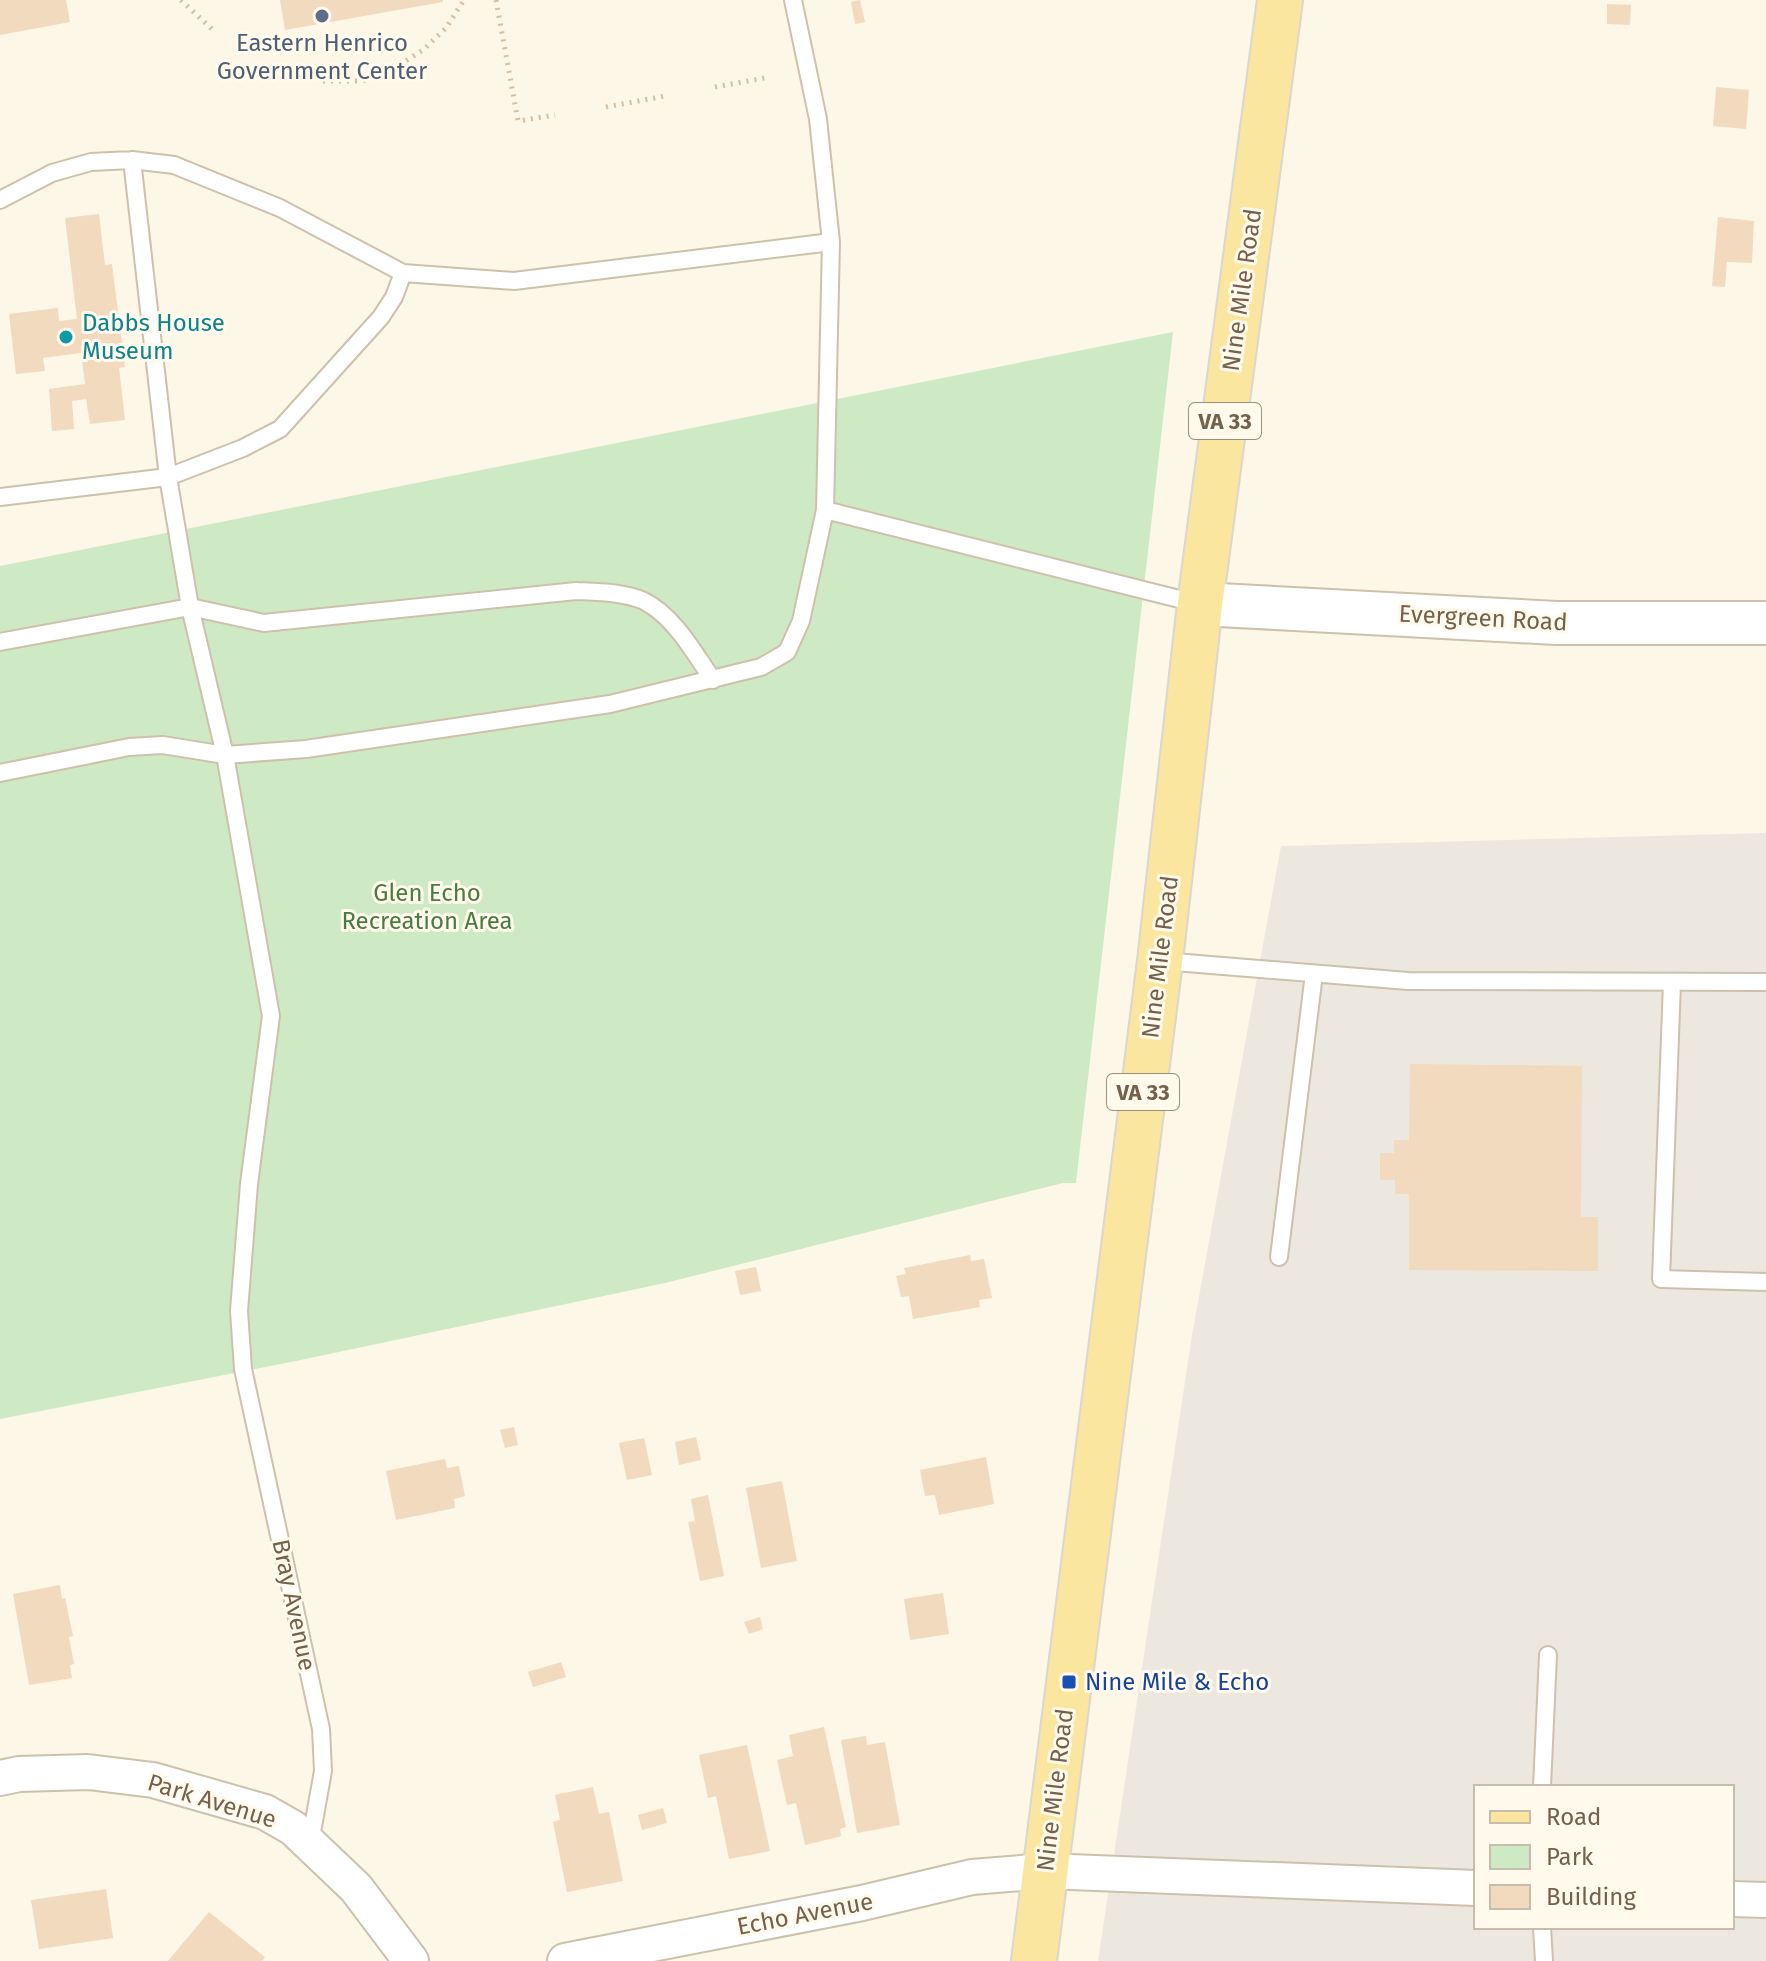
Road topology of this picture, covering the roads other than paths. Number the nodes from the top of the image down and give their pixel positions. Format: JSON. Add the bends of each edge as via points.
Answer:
{"nodes":[{"id":1,"x":793,"y":0,"type":"edge"},
{"id":2,"x":1280,"y":0,"type":"edge"},
{"id":3,"x":132,"y":160,"type":"junction"},
{"id":4,"x":0,"y":200,"type":"edge"},
{"id":5,"x":831,"y":242,"type":"junction"},
{"id":6,"x":403,"y":273,"type":"junction"},
{"id":7,"x":168,"y":477,"type":"junction"},
{"id":8,"x":0,"y":497,"type":"edge"},
{"id":9,"x":825,"y":510,"type":"junction"},
{"id":10,"x":1200,"y":604,"type":"junction"},
{"id":11,"x":190,"y":607,"type":"junction"},
{"id":12,"x":1766,"y":623,"type":"edge"},
{"id":13,"x":0,"y":642,"type":"edge"},
{"id":14,"x":713,"y":680,"type":"junction"},
{"id":15,"x":225,"y":755,"type":"junction"},
{"id":16,"x":0,"y":773,"type":"edge"},
{"id":17,"x":1160,"y":961,"type":"junction"},
{"id":18,"x":1314,"y":974,"type":"junction"},
{"id":19,"x":1766,"y":982,"type":"edge"},
{"id":20,"x":1672,"y":983,"type":"junction"},
{"id":21,"x":1279,"y":1257,"type":"dead end"},
{"id":22,"x":1766,"y":1282,"type":"edge"},
{"id":23,"x":1548,"y":1655,"type":"dead end"},
{"id":24,"x":0,"y":1778,"type":"edge"},
{"id":25,"x":1542,"y":1785,"type":"edge"},
{"id":26,"x":310,"y":1843,"type":"junction"},
{"id":27,"x":1045,"y":1871,"type":"junction"},
{"id":28,"x":1474,"y":1888,"type":"edge"},
{"id":29,"x":1734,"y":1899,"type":"edge"},
{"id":30,"x":1766,"y":1900,"type":"edge"},
{"id":31,"x":1542,"y":1929,"type":"edge"},
{"id":32,"x":411,"y":1961,"type":"edge"},
{"id":33,"x":565,"y":1961,"type":"edge"},
{"id":34,"x":1034,"y":1961,"type":"edge"},
{"id":35,"x":1544,"y":1961,"type":"edge"}],
"edges":[{"from":1,"to":5,"type":"lane","via":[[818,119]]},
{"from":2,"to":10,"type":"main road","name":"Nine Mile Road","number":"VA 33"},
{"from":3,"to":4,"type":"lane","via":[[91,162],[52,173]]},
{"from":3,"to":6,"type":"lane","via":[[174,165],[280,208]]},
{"from":3,"to":7,"type":"lane","name":"Bray Avenue"},
{"from":5,"to":6,"type":"lane","via":[[514,281]]},
{"from":5,"to":9,"type":"lane"},
{"from":6,"to":7,"type":"lane","via":[[381,317],[280,429]]},
{"from":7,"to":8,"type":"lane"},
{"from":7,"to":11,"type":"lane","name":"Bray Avenue"},
{"from":9,"to":10,"type":"lane"},
{"from":9,"to":14,"type":"lane","via":[[801,621],[787,652],[761,667]]},
{"from":10,"to":12,"type":"street","name":"Evergreen Road","via":[[1556,623]]},
{"from":10,"to":17,"type":"main road","name":"Nine Mile Road","number":"VA 33"},
{"from":11,"to":13,"type":"lane"},
{"from":11,"to":14,"type":"lane","via":[[264,623],[576,591],[609,593],[643,601],[662,615]]},
{"from":11,"to":15,"type":"lane","name":"Bray Avenue"},
{"from":14,"to":15,"type":"lane","via":[[610,704],[306,749]]},
{"from":15,"to":16,"type":"lane","via":[[163,745],[129,747]]},
{"from":15,"to":26,"type":"lane","name":"Bray Avenue","via":[[271,1016],[249,1184],[239,1311],[243,1369],[321,1729],[323,1771]]},
{"from":17,"to":18,"type":"lane"},
{"from":17,"to":27,"type":"main road","name":"Nine Mile Road","number":"VA 33"},
{"from":18,"to":20,"type":"lane","via":[[1408,981]]},
{"from":18,"to":21,"type":"lane"},
{"from":19,"to":20,"type":"lane"},
{"from":20,"to":22,"type":"lane","via":[[1661,1279]]},
{"from":23,"to":25,"type":"lane"},
{"from":24,"to":26,"type":"street","name":"Park Avenue","via":[[88,1772],[153,1780],[265,1812]]},
{"from":26,"to":32,"type":"street","name":"Park Avenue","via":[[356,1888]]},
{"from":27,"to":28,"type":"street","name":"Echo Avenue"},
{"from":27,"to":33,"type":"street","name":"Echo Avenue","via":[[972,1877]]},
{"from":27,"to":34,"type":"main road","name":"Nine Mile Road","number":"VA 33"},
{"from":29,"to":30,"type":"street"},
{"from":31,"to":35,"type":"lane"}]}
